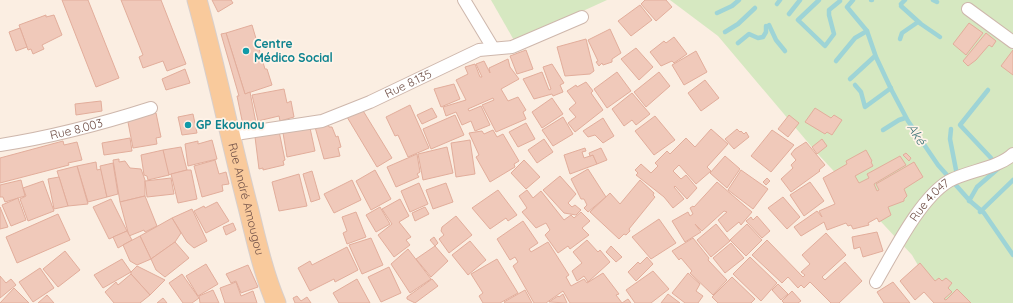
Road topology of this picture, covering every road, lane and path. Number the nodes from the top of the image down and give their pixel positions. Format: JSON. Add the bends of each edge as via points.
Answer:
{"nodes":[{"id":1,"x":197,"y":0,"type":"edge"},
{"id":2,"x":464,"y":0,"type":"edge"},
{"id":3,"x":968,"y":9,"type":"dead end"},
{"id":4,"x":582,"y":17,"type":"dead end"},
{"id":5,"x":1013,"y":42,"type":"edge"},
{"id":6,"x":493,"y":48,"type":"junction"},
{"id":7,"x":151,"y":108,"type":"dead end"},
{"id":8,"x":229,"y":135,"type":"junction"},
{"id":9,"x":0,"y":145,"type":"edge"},
{"id":10,"x":1013,"y":154,"type":"edge"},
{"id":11,"x":876,"y":282,"type":"dead end"},
{"id":12,"x":276,"y":303,"type":"edge"}],
"edges":[{"from":1,"to":8,"type":"main road","name":"Rue André Amougou"},
{"from":2,"to":6,"type":"street"},
{"from":3,"to":5,"type":"street"},
{"from":4,"to":6,"type":"street","name":"Rue 8.135","via":[[512,46]]},
{"from":6,"to":8,"type":"street","name":"Rue 8.135","via":[[479,50],[370,102],[322,121]]},
{"from":7,"to":9,"type":"street","name":"Rue 8.003","via":[[90,127]]},
{"from":8,"to":12,"type":"main road","name":"Rue André Amougou","via":[[266,278]]},
{"from":10,"to":11,"type":"street","name":"Rue 4.047","via":[[1003,161],[948,182],[932,195],[911,222]]}]}
